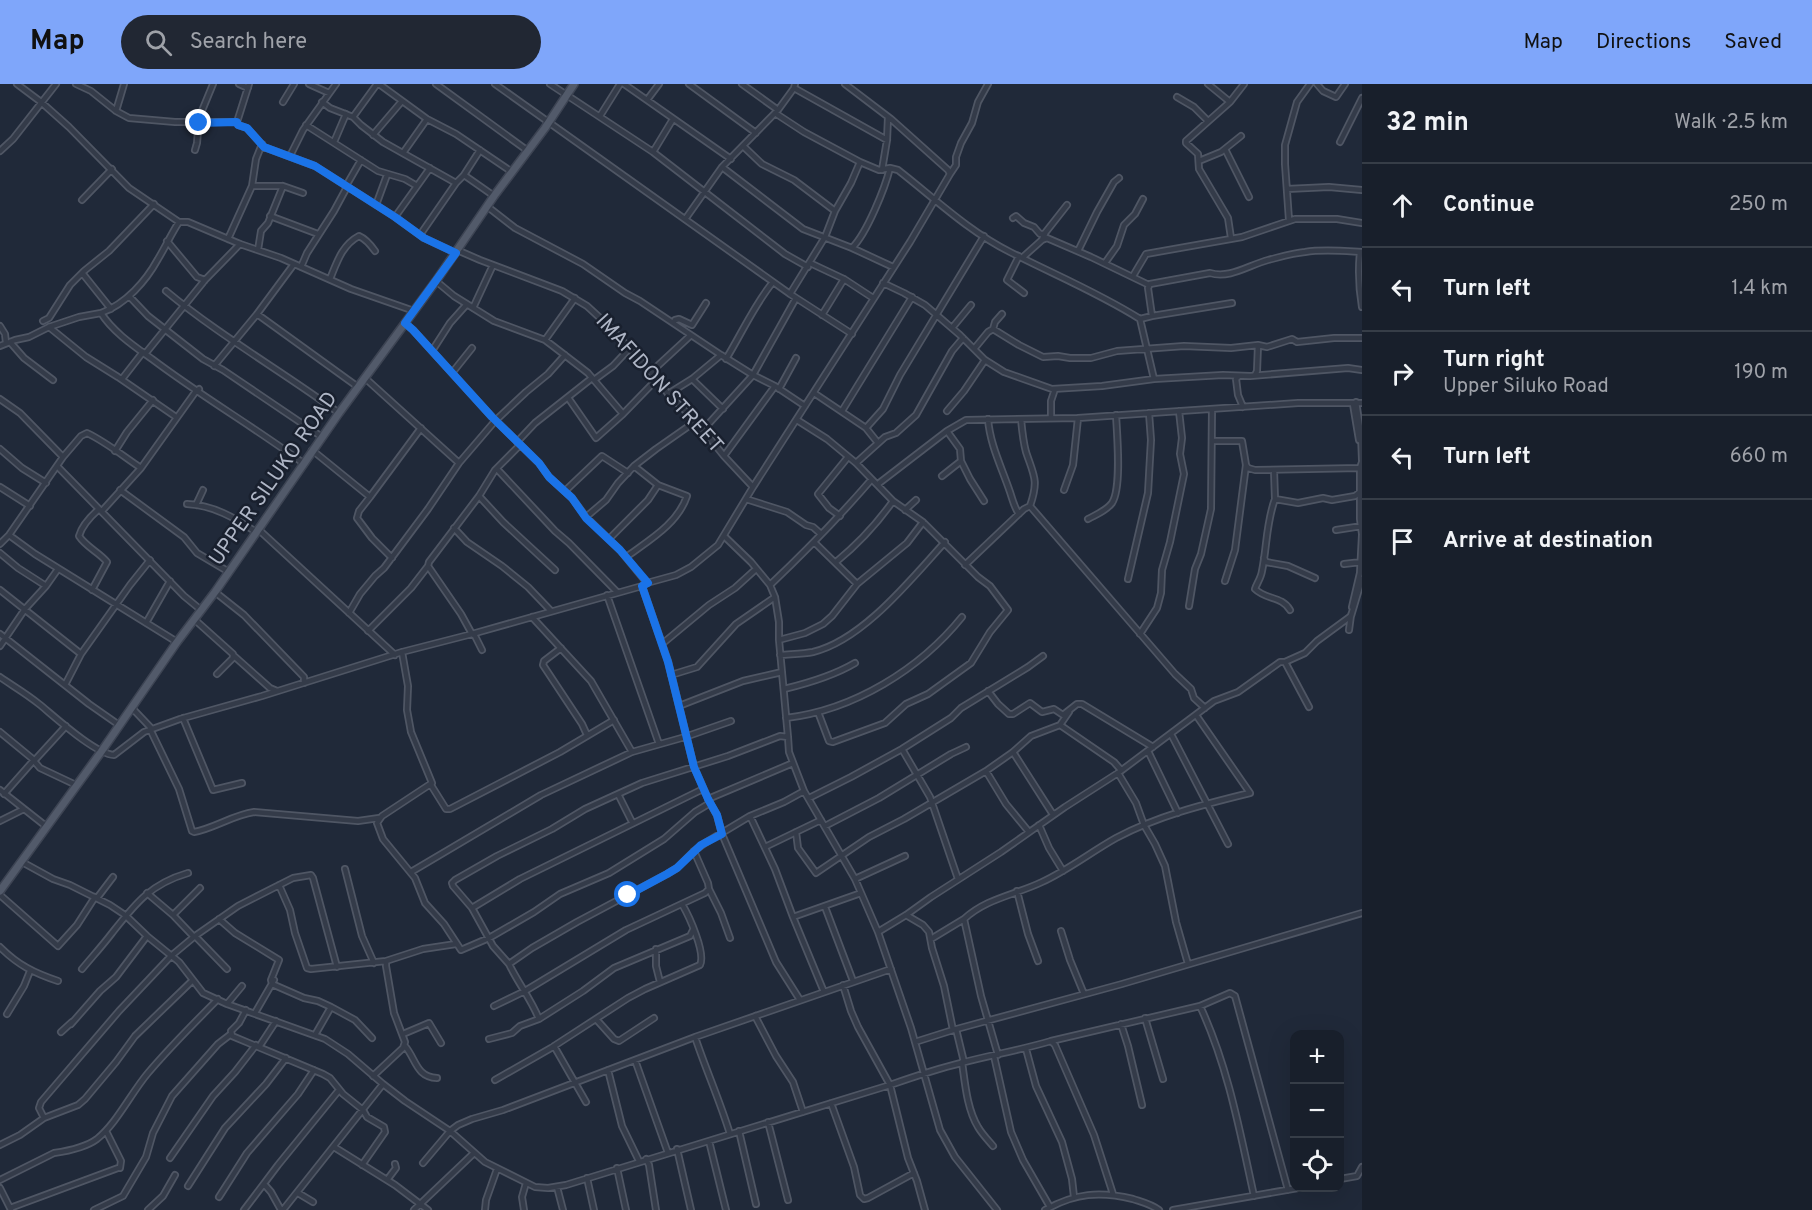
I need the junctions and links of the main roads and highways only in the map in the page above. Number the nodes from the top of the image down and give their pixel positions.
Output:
1 (574, 84) edge
2 (0, 893) edge

1 - 2 main road, UPPER SILUKO ROAD

